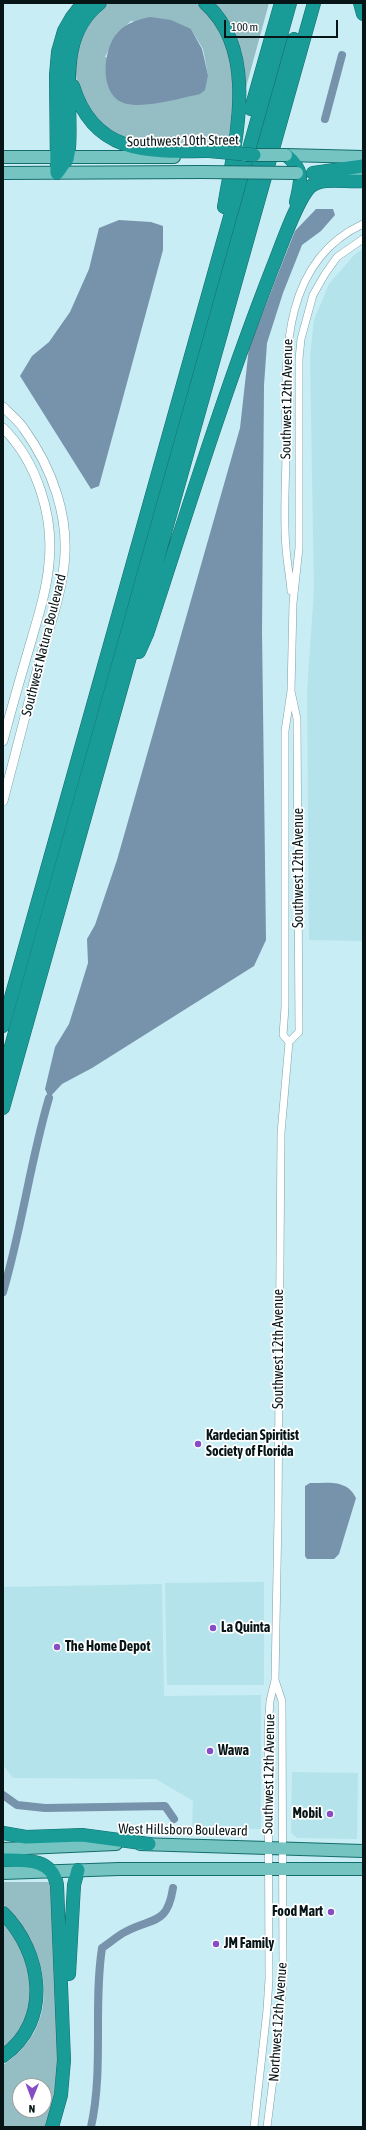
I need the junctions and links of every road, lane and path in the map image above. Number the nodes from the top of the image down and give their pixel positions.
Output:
1 (83, 3) edge
2 (100, 3) edge
3 (205, 3) edge
4 (281, 3) edge
5 (290, 3) edge
6 (304, 3) edge
7 (314, 3) edge
8 (360, 3) edge
9 (363, 14) edge
10 (70, 72) junction
11 (208, 154) junction
12 (254, 155) joint
13 (286, 155) junction
14 (363, 156) edge
15 (3, 157) edge
16 (62, 157) junction
17 (363, 166) edge
18 (3, 173) edge
19 (57, 173) junction
20 (298, 173) junction
21 (313, 173) junction
22 (363, 174) edge
23 (363, 181) edge
24 (224, 207) junction
25 (292, 219) junction
26 (363, 224) edge
27 (363, 239) edge
28 (3, 407) edge
29 (3, 428) edge
30 (293, 603) junction
31 (123, 686) junction
32 (291, 691) junction
33 (3, 741) edge
34 (3, 801) edge
35 (3, 993) edge
36 (3, 1026) edge
37 (289, 1042) junction
38 (3, 1075) edge
39 (3, 1108) edge
40 (275, 1680) junction
41 (3, 1833) edge
42 (149, 1844) junction
43 (268, 1847) junction
44 (282, 1848) junction
45 (3, 1849) edge
46 (363, 1851) edge
47 (3, 1860) edge
48 (282, 1868) junction
49 (269, 1869) junction
50 (363, 1869) edge
51 (78, 1870) junction
52 (50, 1871) junction
53 (3, 1873) edge
54 (3, 1913) edge
55 (64, 2048) junction
56 (3, 2056) edge
57 (52, 2127) edge
58 (254, 2127) edge
59 (267, 2127) edge

1 - 16 highway
2 - 10 highway
3 - 24 highway
4 - 24 highway
5 - 36 highway
6 - 38 highway
7 - 31 highway
8 - 9 highway
10 - 11 highway
10 - 16 highway
11 - 12 highway, bridge
11 - 16 main road, Southwest 10th Street
12 - 13 main road, Southwest 10th Street, bridge
13 - 14 main road, Southwest 10th Street
13 - 20 highway
15 - 16 main road, Southwest 10th Street
16 - 19 highway
17 - 21 highway
18 - 19 main road
19 - 20 main road, bridge
20 - 21 main road
20 - 25 highway
21 - 22 main road
23 - 25 highway
24 - 35 highway
25 - 31 highway
26 - 30 street, Southwest 12th Avenue
27 - 30 street, Southwest 12th Avenue
28 - 34 street, Southwest Natura Boulevard
29 - 33 street, Southwest Natura Boulevard
30 - 32 street, Southwest 12th Avenue
31 - 39 highway
32 - 37 street, Southwest 12th Avenue
32 - 37 street, Southwest 12th Avenue
37 - 40 street, Southwest 12th Avenue
40 - 43 street, Southwest 12th Avenue
40 - 44 street, Southwest 12th Avenue
41 - 42 highway
42 - 43 main road, West Hillsboro Boulevard
42 - 45 main road, West Hillsboro Boulevard
43 - 44 main road, West Hillsboro Boulevard
43 - 49 street, Southwest 12th Avenue
44 - 46 main road, West Hillsboro Boulevard
44 - 48 street, Southwest 12th Avenue
47 - 52 highway
48 - 49 main road
48 - 50 main road
48 - 59 street, Northwest 12th Avenue
49 - 51 main road
49 - 58 street, Northwest 12th Avenue
51 - 52 main road
51 - 55 highway
52 - 53 main road
52 - 55 highway
54 - 56 highway
55 - 57 highway

